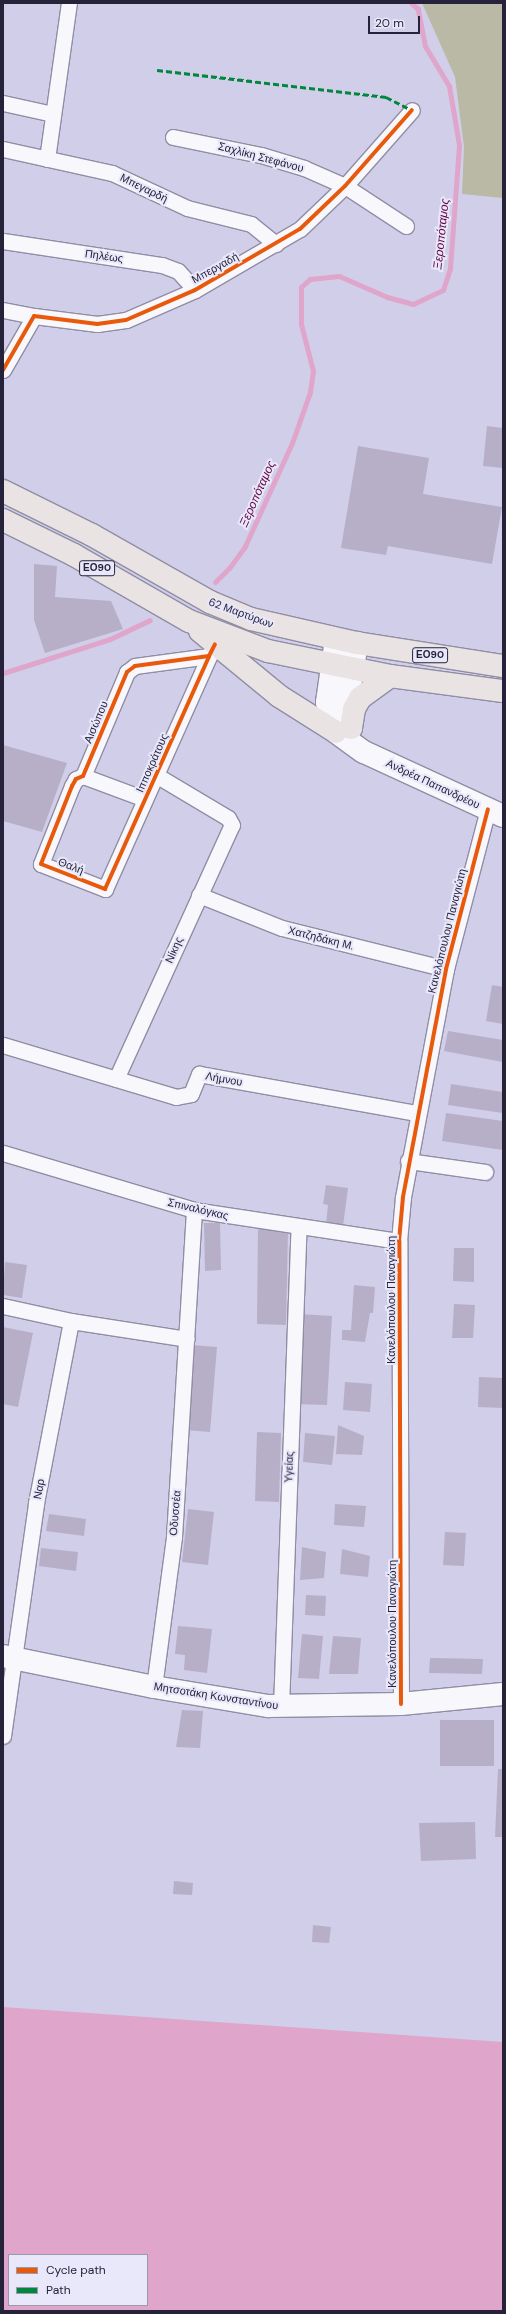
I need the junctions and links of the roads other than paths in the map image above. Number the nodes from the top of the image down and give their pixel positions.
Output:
1 (69, 3) edge
2 (3, 103) edge
3 (412, 110) dead end
4 (53, 114) junction
5 (173, 136) dead end
6 (3, 149) edge
7 (47, 158) junction
8 (345, 186) junction
9 (406, 226) dead end
10 (3, 241) edge
11 (276, 244) junction
12 (195, 290) junction
13 (3, 310) edge
14 (34, 316) junction
15 (3, 370) edge
16 (3, 491) edge
17 (3, 520) edge
18 (189, 621) junction
19 (346, 641) junction
20 (212, 650) junction
21 (503, 666) edge
22 (342, 667) junction
23 (390, 676) junction
24 (503, 691) edge
25 (343, 730) junction
26 (156, 775) junction
27 (83, 776) junction
28 (145, 799) junction
29 (496, 812) edge
30 (46, 853) joint
31 (105, 889) joint
32 (199, 895) junction
33 (446, 969) junction
34 (3, 1045) edge
35 (116, 1079) junction
36 (416, 1113) junction
37 (3, 1153) edge
38 (408, 1161) junction
39 (485, 1172) dead end
40 (194, 1210) junction
41 (299, 1227) junction
42 (399, 1241) junction
43 (3, 1306) edge
44 (70, 1321) junction
45 (187, 1339) junction
46 (9, 1657) edge
47 (154, 1687) junction
48 (503, 1694) edge
49 (401, 1704) junction
50 (282, 1707) junction
51 (3, 1736) edge

1 - 4 street
2 - 4 street
3 - 8 street, Μπεργαδή
4 - 7 street
5 - 8 street, Σαχλίκη Στεφάνου
6 - 7 street, Μπεγαρδή
7 - 11 street, Μπεγαρδή
8 - 9 street, Σαχλίκη Στεφάνου
8 - 11 street, Μπεργαδή
10 - 12 street, Πηλέως
11 - 12 street, Μπεργαδή
12 - 14 street, Μπεργαδή
13 - 14 street, Μπεργαδή
14 - 15 street
16 - 19 main road, 62 Μαρτύρων / ΕΟ90
17 - 18 main road, ΕΟ90
18 - 20 main road
18 - 22 main road, ΕΟ90
19 - 21 main road, 62 Μαρτύρων / ΕΟ90
19 - 22 street
20 - 25 main road
20 - 26 street, Ιπποκράτους
20 - 27 street, Αισώπου
22 - 23 main road, ΕΟ90
22 - 25 street
23 - 24 main road, ΕΟ90
23 - 25 main road
25 - 29 street, Ανδρέα Παπανδρέου
26 - 28 street, Ιπποκράτους
26 - 32 street, Νίκης
27 - 28 street
27 - 30 street, Αισώπου
28 - 31 street, Ιπποκράτους
29 - 33 street, Κανελόπουλου Παναγιώτη
30 - 31 street, Θαλή
32 - 33 street, Χατζηδάκη Μ.
32 - 35 street, Νίκης
33 - 36 street, Κανελόπουλου Παναγιώτη
34 - 35 street, Λήμνου
35 - 36 street, Λήμνου
36 - 38 street, Κανελόπουλου Παναγιώτη
37 - 40 street, Σπιναλόγκας
38 - 39 street
38 - 42 street, Κανελόπουλου Παναγιώτη
40 - 41 street, Σπιναλόγκας
40 - 45 street, Οδυσσέα
41 - 42 street, Σπιναλόγκας
41 - 50 street, Υγείας
42 - 49 street, Κανελόπουλου Παναγιώτη
43 - 44 street
44 - 45 street
44 - 46 street, Ναρ
45 - 47 street, Οδυσσέα
46 - 47 street, Μητσοτάκη Κωνσταντίνου
46 - 51 street
47 - 50 street, Μητσοτάκη Κωνσταντίνου
48 - 49 street, Μητσοτάκη Κωνσταντίνου
49 - 50 street, Μητσοτάκη Κωνσταντίνου

